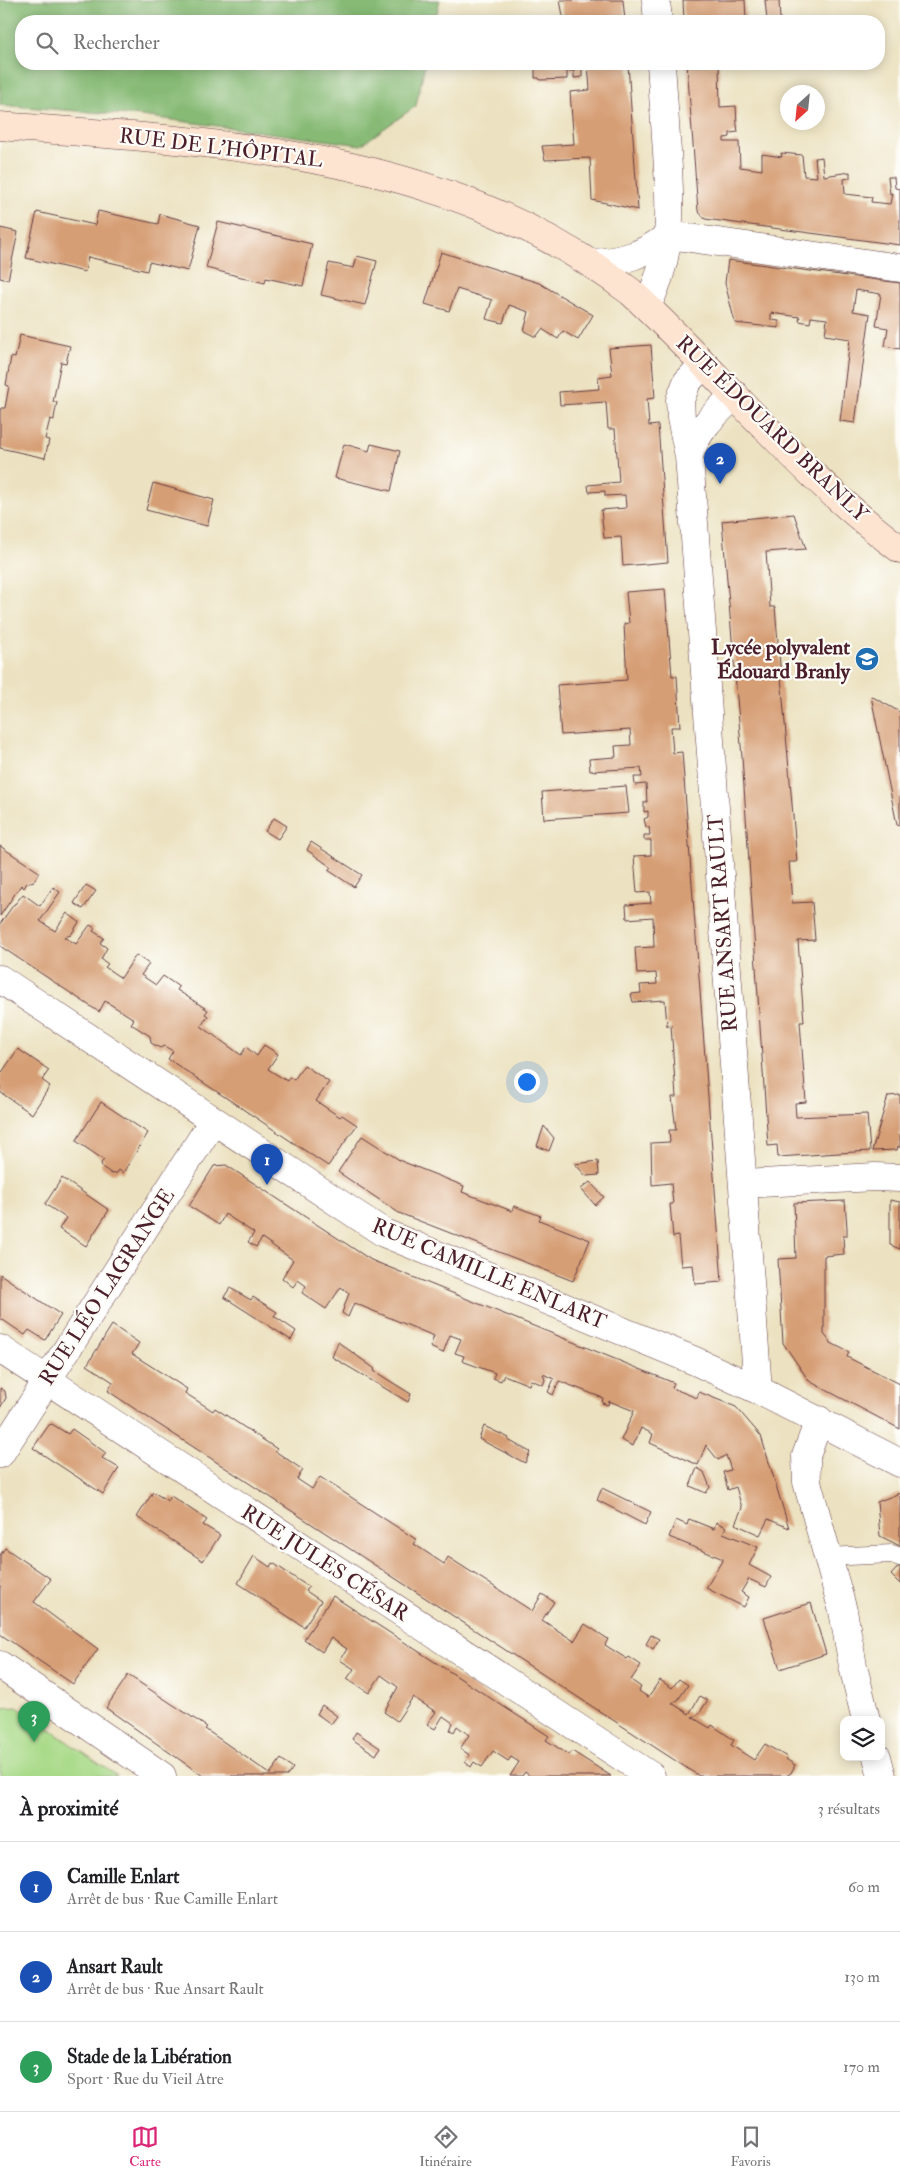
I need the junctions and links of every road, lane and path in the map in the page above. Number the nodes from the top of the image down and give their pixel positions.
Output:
1 (656, 0) edge
2 (657, 15) edge
3 (660, 70) edge
4 (0, 126) edge
5 (669, 235) junction
6 (590, 263) junction
7 (900, 268) edge
8 (647, 306) junction
9 (704, 364) junction
10 (735, 396) junction
11 (689, 456) junction
12 (900, 549) edge
13 (0, 979) edge
14 (213, 1121) junction
15 (900, 1178) edge
16 (743, 1184) junction
17 (0, 1349) edge
18 (47, 1380) junction
19 (758, 1390) junction
20 (819, 1420) junction
21 (0, 1454) edge
22 (900, 1463) edge
23 (900, 1557) edge
24 (827, 1558) junction
25 (0, 1665) edge
26 (865, 1716) edge
27 (877, 1761) edge
28 (162, 1776) edge
29 (651, 1776) edge
30 (882, 1776) edge

1 - 2 street
3 - 5 street
4 - 6 street, RUE DE L'HÔPITAL
5 - 6 street
5 - 7 street
5 - 8 street
6 - 8 street, RUE DE L'HÔPITAL
8 - 9 street, RUE ÉDOUARD BRANLY
9 - 10 street, RUE ÉDOUARD BRANLY
9 - 11 street, RUE ANSART RAULT
10 - 11 street, RUE ANSART RAULT
10 - 12 street, RUE ÉDOUARD BRANLY
11 - 16 street, RUE ANSART RAULT
13 - 14 street, RUE CAMILLE ENLART
14 - 18 street, RUE LÉO LAGRANGE
14 - 19 street, RUE CAMILLE ENLART
15 - 16 street
16 - 19 street, RUE ANSART RAULT
17 - 18 street, RUE JULES CÉSAR
18 - 21 street, RUE LÉO LAGRANGE
18 - 29 street, RUE JULES CÉSAR
19 - 20 street, RUE CAMILLE ENLART
20 - 22 street, RUE CAMILLE ENLART
20 - 24 street
23 - 24 lane
24 - 26 street
25 - 28 street
27 - 30 street

